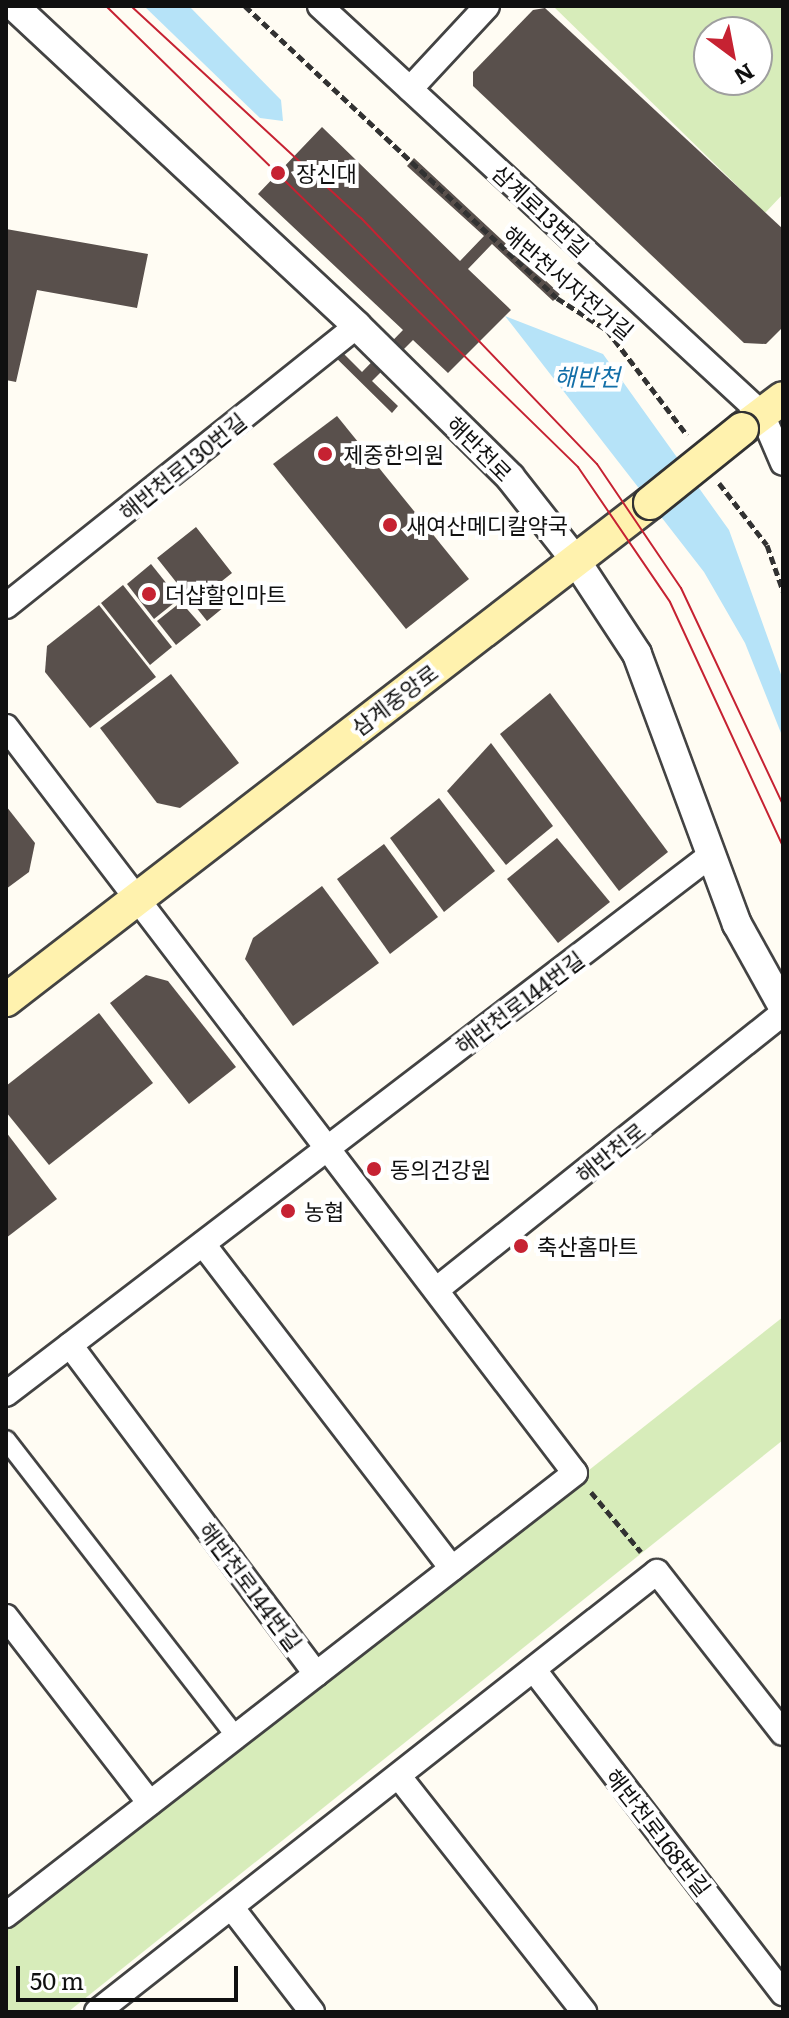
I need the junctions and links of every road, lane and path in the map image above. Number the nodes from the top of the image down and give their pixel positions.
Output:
1 (14, 6) edge
2 (245, 6) edge
3 (320, 6) edge
4 (487, 6) edge
5 (410, 89) junction
6 (357, 326) junction
7 (762, 414) edge
8 (694, 444) dead end
9 (783, 463) edge
10 (711, 470) dead end
11 (576, 561) junction
12 (783, 591) edge
13 (6, 606) edge
14 (6, 727) edge
15 (711, 855) junction
16 (136, 897) junction
17 (6, 1000) edge
18 (783, 1010) edge
19 (327, 1149) junction
20 (203, 1244) junction
21 (436, 1290) junction
22 (70, 1345) junction
23 (6, 1394) edge
24 (6, 1440) edge
25 (575, 1473) junction
26 (452, 1569) junction
27 (657, 1572) junction
28 (6, 1617) edge
29 (534, 1670) junction
30 (316, 1674) junction
31 (783, 1733) edge
32 (236, 1736) junction
33 (400, 1778) junction
34 (150, 1803) junction
35 (10, 1903) edge
36 (232, 1908) junction
37 (783, 1993) edge
38 (99, 2011) edge
39 (312, 2012) edge
40 (584, 2012) edge

1 - 6 street, 해반천로
2 - 8 path, 해반천서자전거길
3 - 5 street, 삼계로13번길
4 - 5 street
5 - 7 street, 삼계로13번길
6 - 11 street, 해반천로
6 - 13 street, 해반천로130번길
7 - 9 street
7 - 11 main road, 삼계중앙로, bridge
10 - 12 path
11 - 15 street, 해반천로
11 - 16 main road, 삼계중앙로
14 - 16 street
15 - 18 street, 해반천로
15 - 19 street, 해반천로144번길
16 - 17 main road, 삼계중앙로
16 - 19 street
18 - 21 street, 해반천로
19 - 20 street, 해반천로144번길
19 - 21 street
20 - 22 street, 해반천로144번길
20 - 26 street
21 - 25 street
22 - 23 street, 해반천로144번길
22 - 30 street, 해반천로144번길
24 - 32 street
25 - 26 street
25 - 27 path
26 - 30 street
27 - 29 street
27 - 31 street
28 - 34 street
29 - 33 street
29 - 37 street, 해반천로168번길
30 - 32 street
32 - 34 street
33 - 36 street
33 - 40 street
34 - 35 street
36 - 38 street
36 - 39 street

